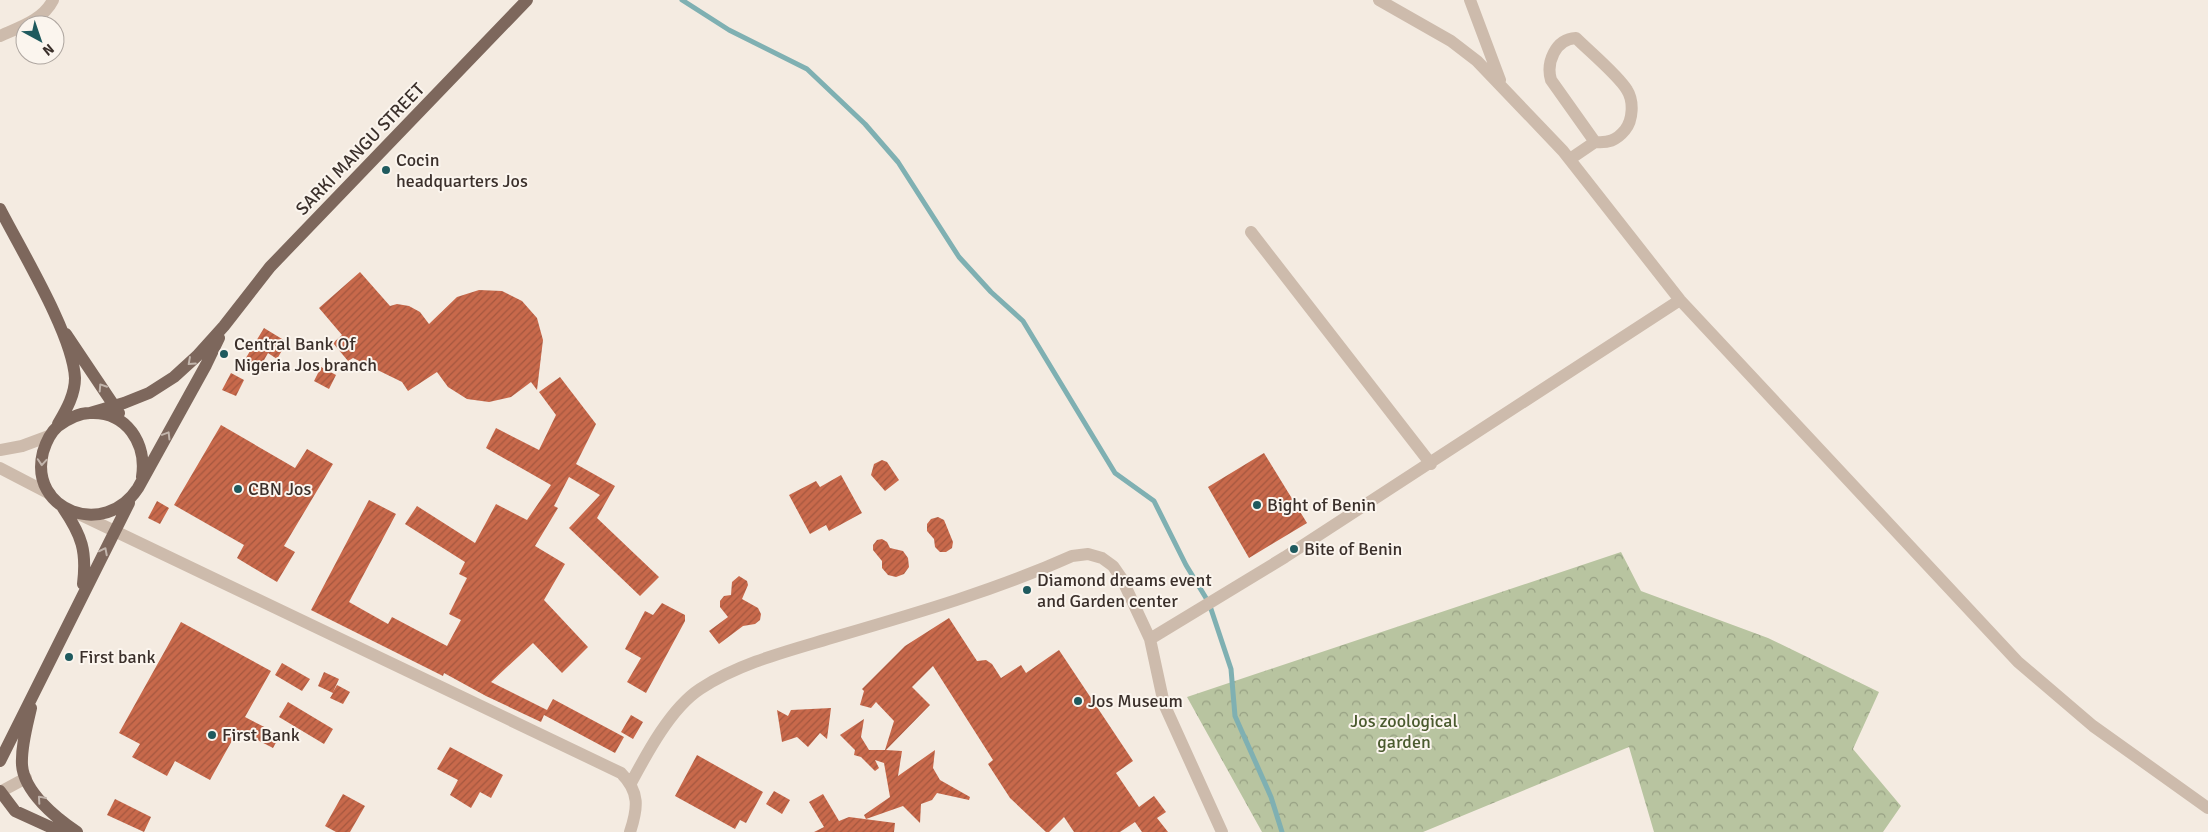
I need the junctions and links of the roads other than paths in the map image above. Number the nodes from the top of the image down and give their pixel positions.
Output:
1 (53, 0) edge
2 (527, 0) edge
3 (1379, 0) edge
4 (1404, 0) edge
5 (1470, 0) edge
6 (1393, 8) junction
7 (0, 36) edge
8 (1502, 87) junction
9 (1595, 142) junction
10 (1570, 159) junction
11 (0, 209) edge
12 (1251, 232) dead end
13 (1680, 300) junction
14 (57, 320) junction
15 (224, 326) junction
16 (114, 406) junction
17 (90, 413) junction
18 (128, 428) junction
19 (52, 432) junction
20 (0, 450) edge
21 (1431, 464) junction
22 (0, 468) edge
23 (142, 477) junction
24 (50, 494) junction
25 (132, 496) junction
26 (63, 507) junction
27 (79, 514) junction
28 (114, 531) junction
29 (82, 594) junction
30 (1150, 638) junction
31 (33, 696) junction
32 (0, 761) edge
33 (26, 778) junction
34 (631, 783) junction
35 (0, 792) edge
36 (2208, 808) edge
37 (61, 832) edge
38 (77, 832) edge
39 (630, 832) edge
40 (1222, 832) edge

1 - 7 street
2 - 15 main road, SARKI MANGU STREET
3 - 6 street
4 - 6 street
5 - 8 street
6 - 8 street
8 - 10 street
9 - 9 street
9 - 10 street
10 - 13 street
11 - 14 main road
12 - 21 street
13 - 21 street
13 - 36 street
16 -> 14 main road
14 - 19 main road
15 -> 16 main road
23 -> 15 main road
16 - 17 main road
16 - 18 main road
17 - 18 main road
17 - 19 main road
18 - 23 main road
19 - 20 street
19 -> 24 main road
21 - 30 street
22 - 24 street
23 - 25 main road
24 - 26 main road
25 - 27 main road
25 - 28 main road
26 - 27 main road
26 - 29 main road
27 - 28 street
29 -> 28 main road
28 - 34 street
29 - 31 main road
30 - 34 street
30 - 40 street
31 - 32 main road
31 - 33 main road
33 - 35 street
38 -> 33 main road
34 - 39 street
35 - 37 main road

